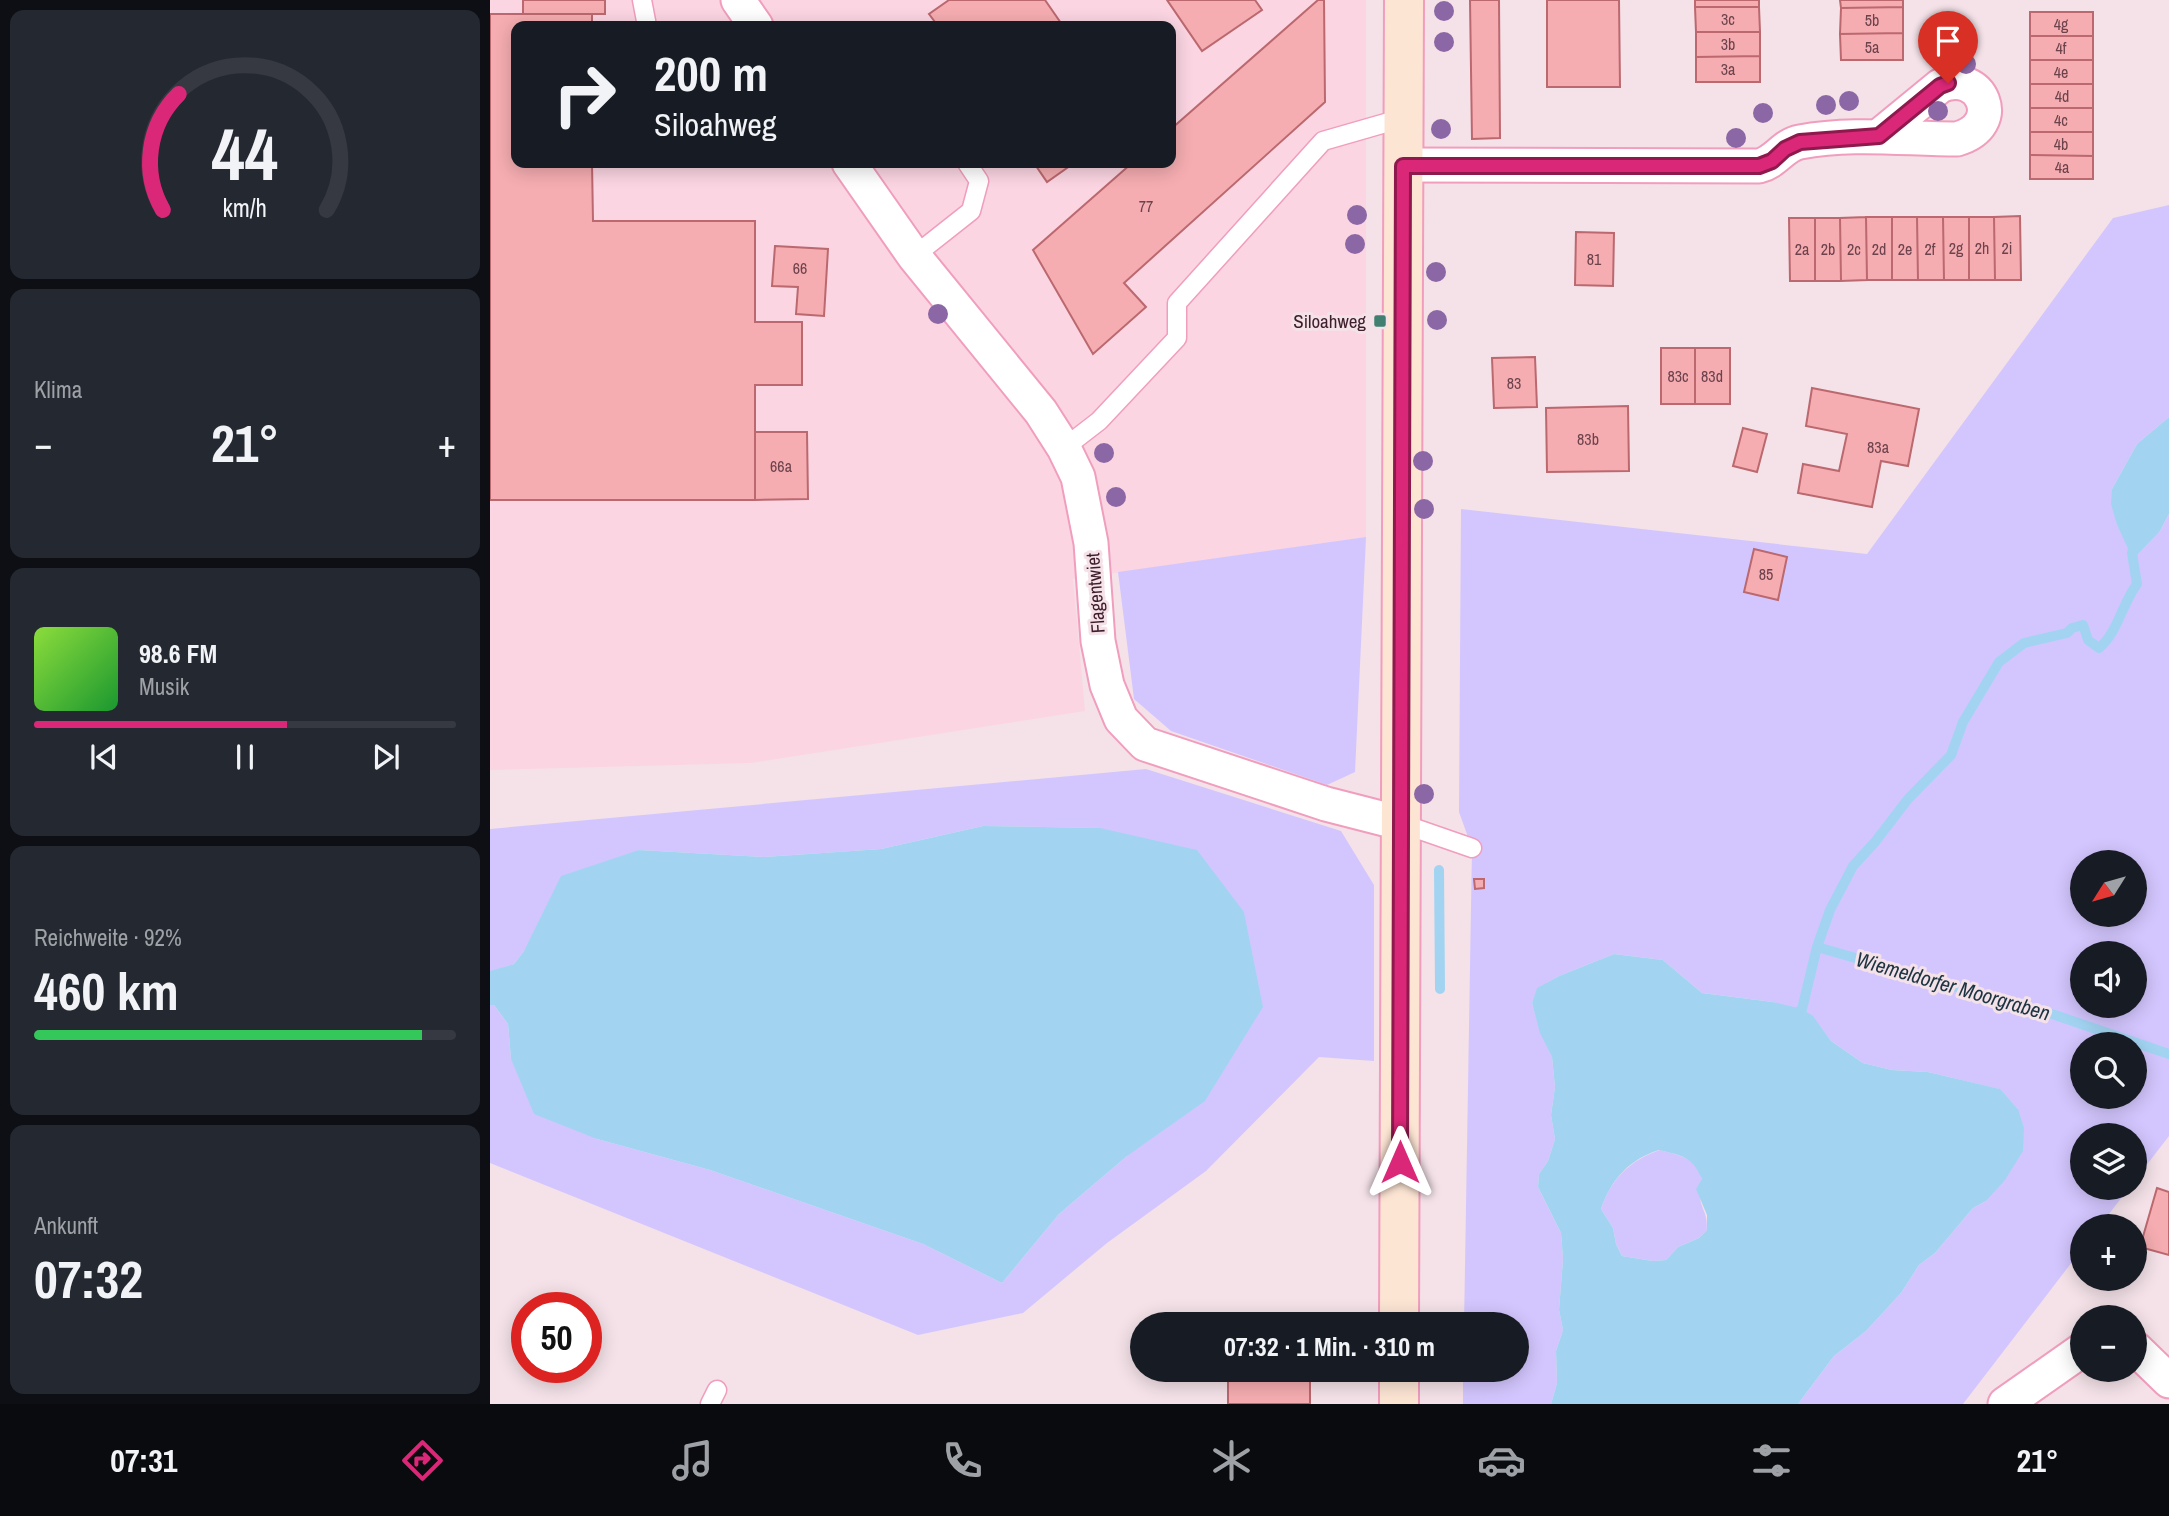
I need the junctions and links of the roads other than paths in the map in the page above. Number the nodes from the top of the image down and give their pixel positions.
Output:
1 (642, 0) edge
2 (738, 0) edge
3 (1404, 0) edge
4 (646, 21) edge
5 (753, 21) edge
6 (1403, 118) junction
7 (1879, 136) dead end
8 (1403, 166) junction
9 (852, 168) edge
10 (970, 168) edge
11 (914, 256) junction
12 (1064, 448) junction
13 (1400, 811) junction
14 (1472, 848) dead end
15 (1399, 1312) edge
16 (2070, 1358) edge
17 (2147, 1360) edge
18 (2169, 1381) edge
19 (1399, 1382) edge
20 (1399, 1404) edge
21 (2005, 1404) edge

1 - 4 lane
2 - 5 street
3 - 6 main road
6 - 8 main road
6 - 12 lane
7 - 8 street
8 - 13 main road
9 - 11 street, Flagentwiet
10 - 11 lane
11 - 12 street, Flagentwiet
12 - 13 street, Flagentwiet
13 - 14 lane, Flagentwiet
13 - 15 main road
16 - 21 street
17 - 18 street
19 - 20 main road

